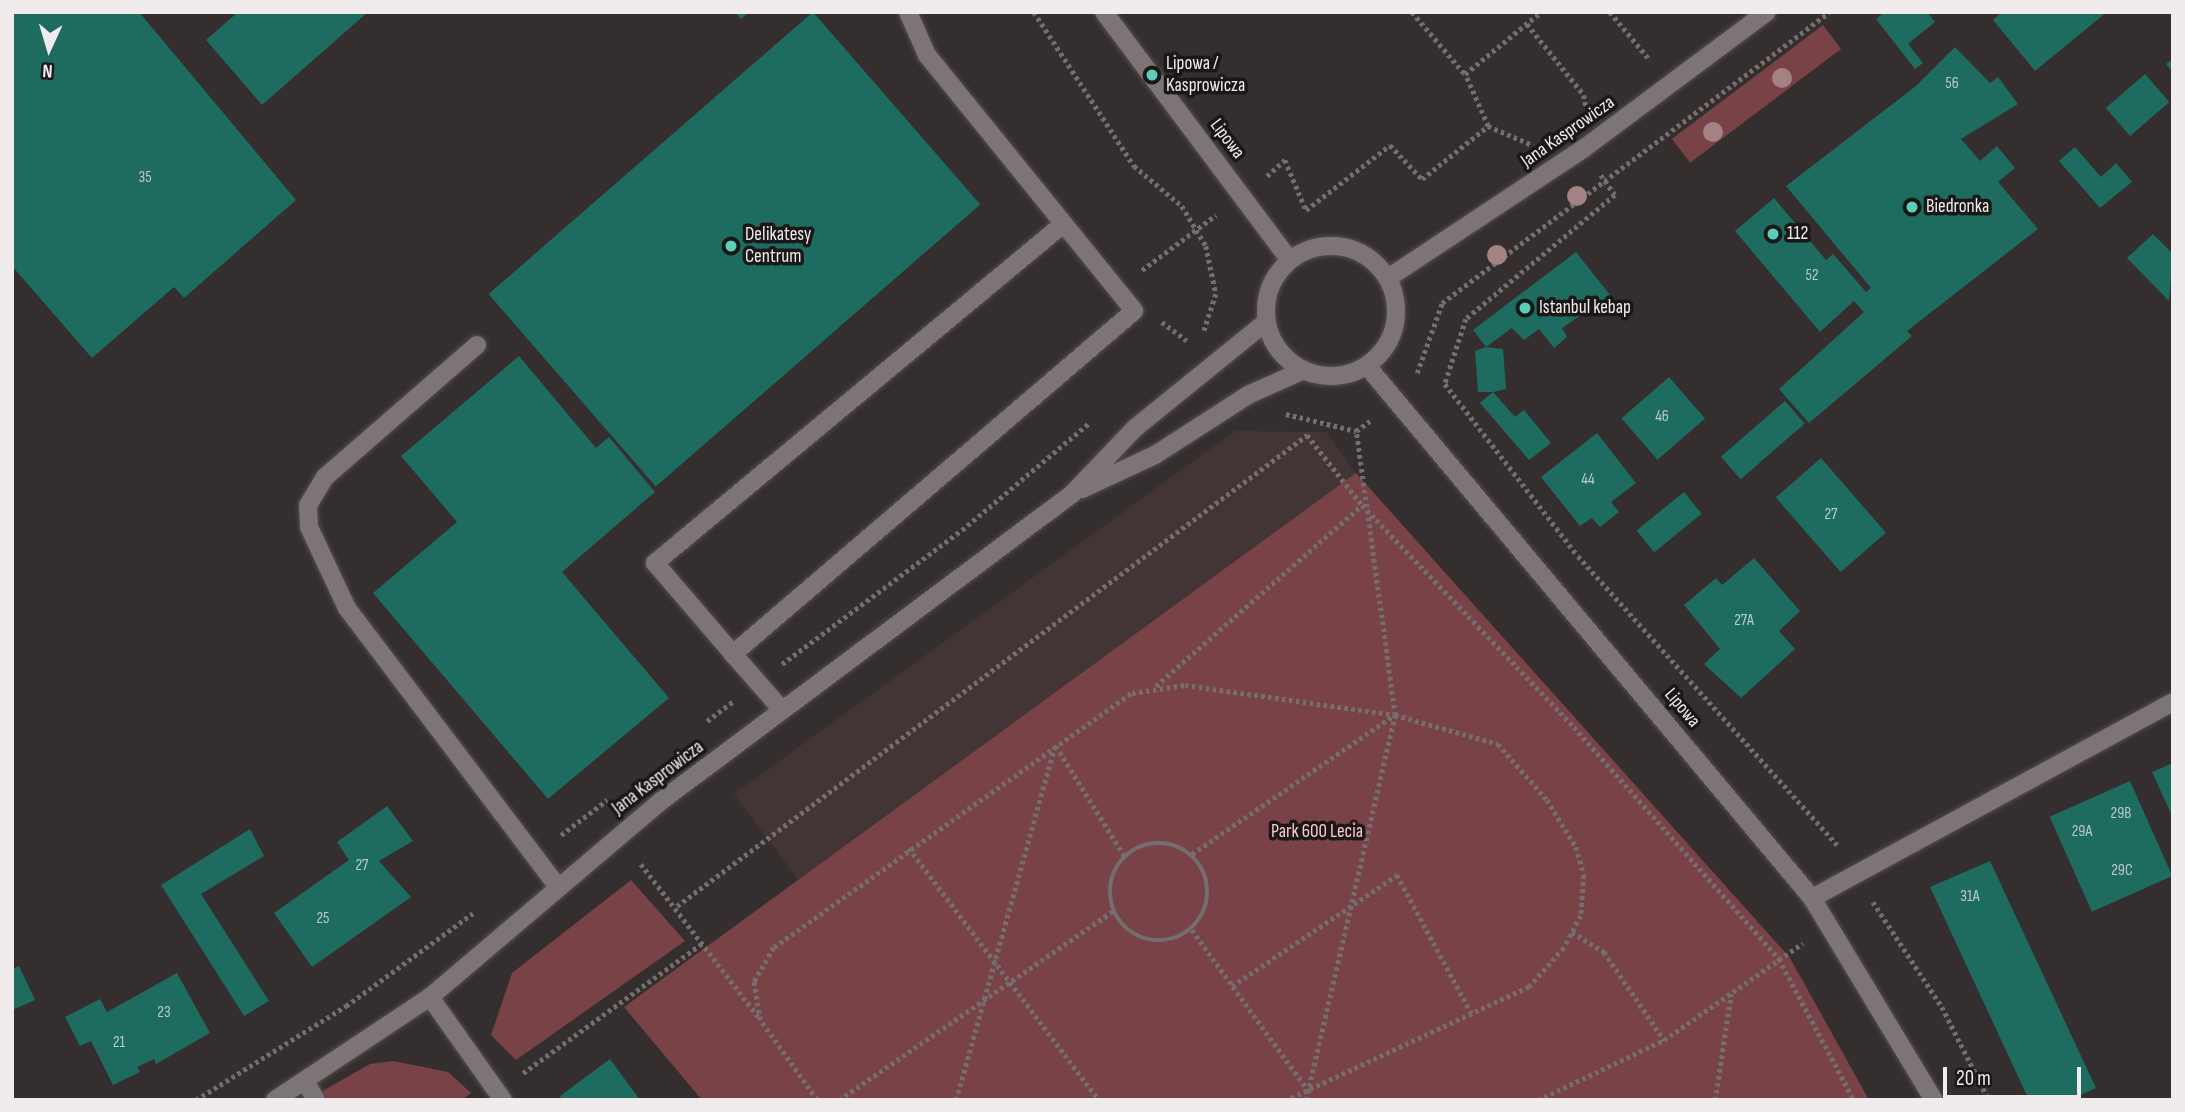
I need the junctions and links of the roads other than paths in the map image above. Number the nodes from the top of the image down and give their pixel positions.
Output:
1 (908, 12) edge
2 (1104, 12) edge
3 (1767, 12) edge
4 (1062, 225) junction
5 (1289, 259) junction
6 (1388, 278) junction
7 (1266, 322) junction
8 (477, 345) dead end
9 (1367, 366) junction
10 (1304, 370) junction
11 (1072, 494) junction
12 (733, 654) junction
13 (2173, 702) edge
14 (782, 710) junction
15 (558, 887) junction
16 (1812, 898) junction
17 (430, 997) junction
18 (305, 1081) junction
19 (500, 1096) edge
20 (275, 1100) edge
21 (316, 1100) edge
22 (1934, 1100) edge

1 - 4 street
2 - 5 street, Lipowa
3 - 6 street, Jana Kasprowicza
4 - 12 street
4 - 12 street
5 - 6 street
5 - 7 street
6 - 9 street
7 - 10 street
7 - 11 street, Jana Kasprowicza
8 - 15 street
9 - 10 street
9 - 16 street, Lipowa
10 - 11 street, Jana Kasprowicza
11 - 14 street, Jana Kasprowicza
12 - 14 street
13 - 16 street
14 - 15 street, Jana Kasprowicza
15 - 17 street, Jana Kasprowicza
16 - 22 street, Lipowa
17 - 18 street, Jana Kasprowicza
17 - 19 street
18 - 20 street, Jana Kasprowicza
18 - 21 street

